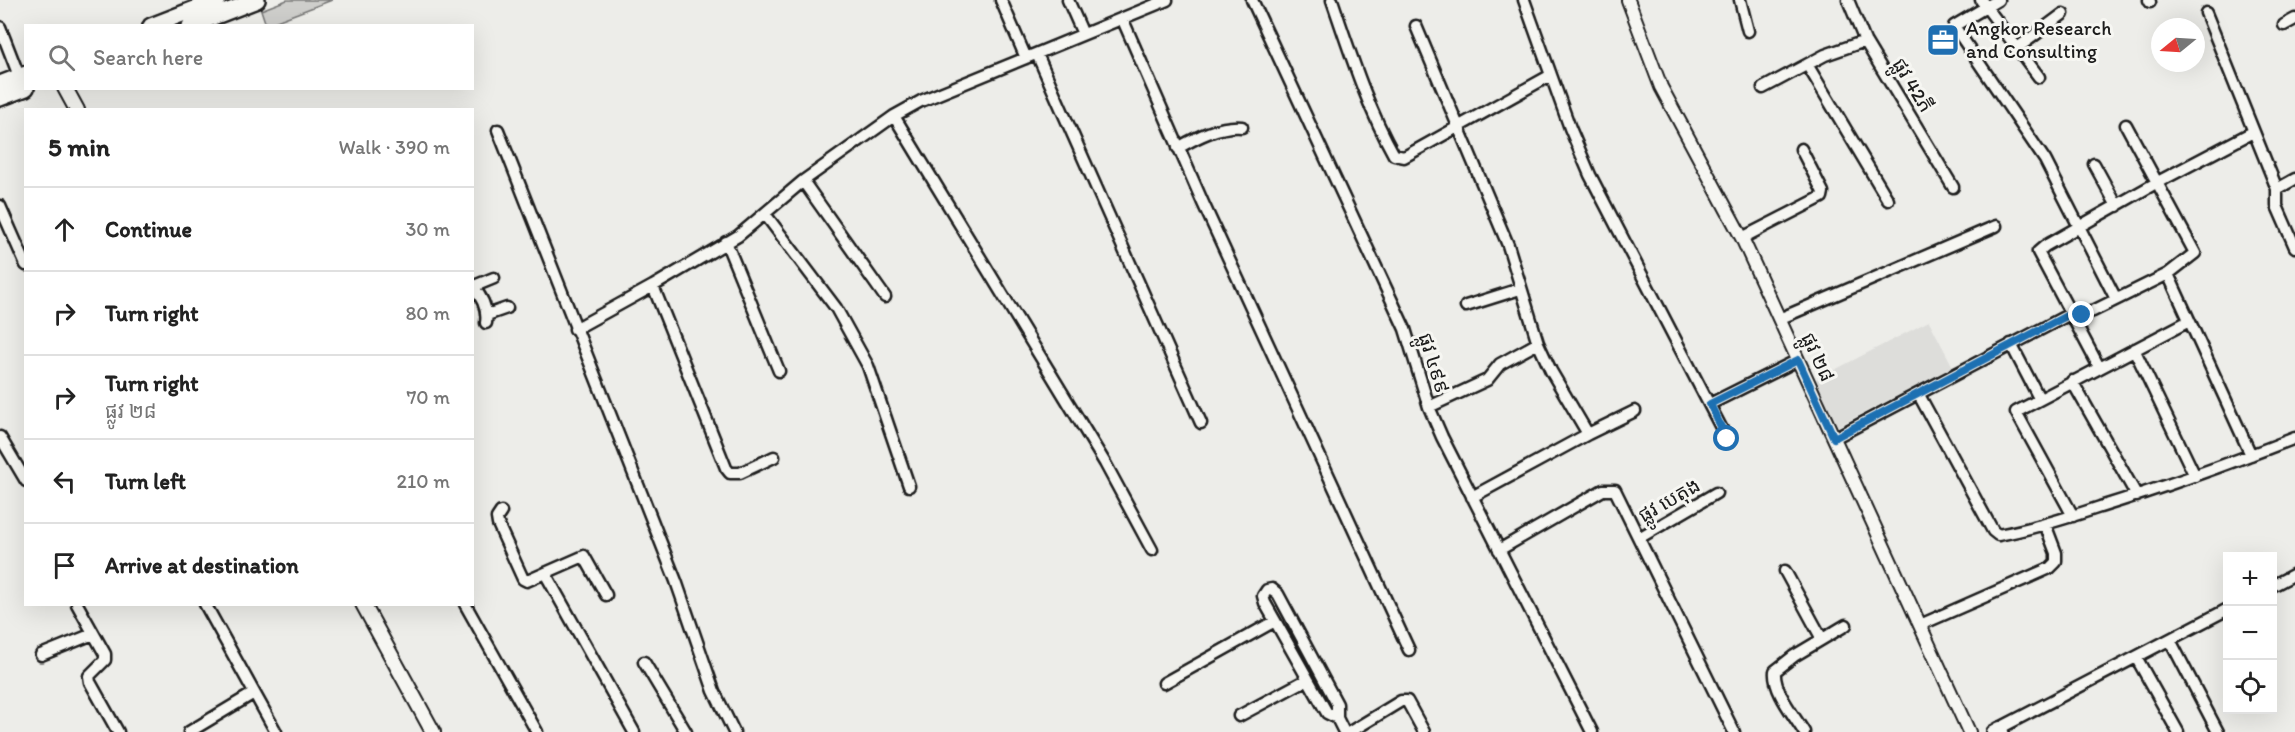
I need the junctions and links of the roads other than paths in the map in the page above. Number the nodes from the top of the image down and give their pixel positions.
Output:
1 (218, 0) edge
2 (257, 0) edge
3 (1000, 0) edge
4 (1068, 0) edge
5 (1135, 0) edge
6 (1167, 0) edge
7 (1252, 0) edge
8 (1332, 0) edge
9 (1524, 0) edge
10 (1628, 0) edge
11 (1740, 0) edge
12 (1848, 0) edge
13 (1998, 0) edge
14 (1983, 4) edge
15 (1140, 11) junction
16 (2206, 13) dead end
17 (2063, 14) dead end
18 (1122, 18) junction
19 (2295, 19) edge
20 (156, 24) edge
21 (195, 24) edge
22 (2284, 24) dead end
23 (1416, 26) dead end
24 (0, 27) edge
25 (1748, 31) dead end
26 (1083, 34) junction
27 (1865, 41) junction
28 (2016, 49) junction
29 (1037, 54) junction
30 (1026, 58) junction
31 (1808, 66) junction
32 (1551, 75) junction
33 (2039, 77) dead end
34 (23, 80) edge
35 (0, 84) edge
36 (1763, 88) dead end
37 (66, 90) edge
38 (0, 98) edge
39 (76, 108) edge
40 (894, 116) junction
41 (2126, 125) dead end
42 (1242, 127) dead end
43 (1457, 127) junction
44 (498, 130) dead end
45 (2253, 132) junction
46 (1178, 148) junction
47 (1801, 149) dead end
48 (2094, 164) dead end
49 (2295, 179) edge
50 (803, 181) junction
51 (2156, 183) junction
52 (1953, 187) dead end
53 (2277, 189) junction
54 (1888, 200) dead end
55 (0, 206) edge
56 (2117, 206) junction
57 (765, 214) junction
58 (1996, 226) dead end
59 (2079, 228) junction
60 (1742, 238) junction
61 (726, 242) junction
62 (2295, 248) edge
63 (24, 260) edge
64 (2168, 274) junction
65 (495, 278) dead end
66 (653, 286) junction
67 (474, 287) edge
68 (474, 288) edge
69 (1520, 289) junction
70 (885, 297) dead end
71 (2116, 299) junction
72 (1466, 306) dead end
73 (507, 308) dead end
74 (2070, 314) junction
75 (1779, 319) junction
76 (2189, 321) junction
77 (575, 329) junction
78 (1538, 344) junction
79 (2011, 344) junction
80 (2134, 349) junction
81 (1798, 360) junction
82 (2099, 368) junction
83 (779, 372) dead end
84 (2072, 381) junction
85 (1919, 395) junction
86 (2039, 399) junction
87 (1710, 404) junction
88 (1429, 407) junction
89 (1635, 411) dead end
90 (1201, 423) dead end
91 (1588, 434) junction
92 (0, 436) edge
93 (1834, 438) junction
94 (2295, 438) edge
95 (1727, 439) dead end
96 (2251, 455) junction
97 (774, 457) dead end
98 (2195, 476) junction
99 (24, 478) edge
100 (909, 486) dead end
101 (1716, 493) dead end
102 (2137, 496) junction
103 (1472, 497) junction
104 (501, 512) dead end
105 (2073, 516) junction
106 (2045, 524) junction
107 (1639, 538) junction
108 (1152, 550) dead end
109 (1499, 550) junction
110 (1785, 571) dead end
111 (545, 573) junction
112 (2295, 574) edge
113 (2277, 583) edge
114 (606, 596) dead end
115 (78, 606) edge
116 (207, 606) edge
117 (364, 606) edge
118 (466, 606) edge
119 (2223, 612) edge
120 (1275, 621) junction
121 (1846, 625) dead end
122 (1920, 625) junction
123 (93, 634) junction
124 (1822, 639) junction
125 (2170, 640) junction
126 (1409, 650) dead end
127 (41, 656) dead end
128 (2136, 657) junction
129 (644, 662) dead end
130 (1308, 679) junction
131 (1164, 683) dead end
132 (254, 693) junction
133 (1239, 716) dead end
134 (1337, 717) junction
135 (1998, 731) edge
136 (118, 732) edge
137 (189, 732) edge
138 (276, 732) edge
139 (433, 732) edge
140 (537, 732) edge
141 (634, 732) edge
142 (686, 732) edge
143 (734, 732) edge
144 (1344, 732) edge
145 (1350, 732) edge
146 (1424, 732) edge
147 (1592, 732) edge
148 (1734, 732) edge
149 (1804, 732) edge
150 (1969, 732) edge
151 (2178, 732) edge
152 (2218, 732) edge

1 - 20 main road
2 - 21 main road
3 - 30 street
4 - 26 street
5 - 15 street
6 - 15 street
7 - 88 street, ផ្លូវ ៤៩៩
8 - 43 street
9 - 32 street
10 - 60 street, ផ្លូវ ២៨
11 - 25 street
12 - 27 street, ផ្លូវ 42ភី
13 - 14 street
14 - 28 street
14 - 59 street
15 - 18 street
16 - 45 street
17 - 28 street
18 - 26 street
18 - 46 street
19 - 22 street
23 - 43 street
24 - 34 street
26 - 29 street
27 - 31 street
27 - 52 street, ផ្លូវ 42ភី
28 - 33 street
29 - 30 street
29 - 90 street
30 - 40 street
31 - 36 street
31 - 54 street
32 - 43 street
32 - 87 street
34 - 35 main road
34 - 38 main road
37 - 39 main road
40 - 50 street
40 - 108 street
41 - 51 street
42 - 46 street
43 - 69 street
44 - 77 street
45 - 51 street
45 - 53 street
46 - 126 street
47 - 60 street
48 - 56 street
49 - 53 street
50 - 57 street
50 - 70 street
51 - 56 street
51 - 64 street
53 - 62 street
55 - 63 street
56 - 59 street
57 - 61 street
57 - 100 street
58 - 75 street
59 - 71 street
59 - 74 street
60 - 75 street, ផ្លូវ ២៨
61 - 66 street
61 - 83 street
64 - 71 street
64 - 76 street
65 - 67 street
66 - 77 street
66 - 97 street
68 - 73 street
69 - 72 street
69 - 78 street
71 - 74 street
74 - 79 street
74 - 82 street
75 - 81 street, ផ្លូវ ២៨
76 - 80 street
76 - 96 street
77 - 143 street
78 - 88 street
78 - 91 street
79 - 85 street
79 - 86 street
80 - 82 street
80 - 98 street
81 - 87 street
81 - 93 street, ផ្លូវ ២៨
82 - 84 street
84 - 86 street
84 - 102 street
85 - 93 street
85 - 106 street
86 - 105 street
87 - 95 street
88 - 103 street, ផ្លូវ ៤៩៩
89 - 91 street
91 - 103 street
92 - 99 street
93 - 122 street, ផ្លូវ ២៨
94 - 96 street
96 - 98 street
98 - 102 street
101 - 107 street, ផ្លូវ បេតុង
102 - 105 street
103 - 109 street, ផ្លូវ ៤៩៩
104 - 111 street
105 - 106 street
106 - 122 street
107 - 109 street
107 - 148 street
109 - 147 street, ផ្លូវ ៤៩៩
110 - 124 street
111 - 114 street
111 - 141 street
112 - 113 street
115 - 123 street
116 - 132 street
117 - 139 main road
118 - 140 street
119 - 125 street
120 - 130 street
120 - 131 street
120 - 134 street
121 - 124 street
122 - 150 street, ផ្លូវ ២៨
123 - 127 street
123 - 136 street
124 - 149 street
125 - 128 street
125 - 152 street
128 - 135 street
128 - 151 street
129 - 142 street
130 - 133 street
130 - 134 street
132 - 137 street
132 - 138 street
134 - 144 street
145 - 146 street

